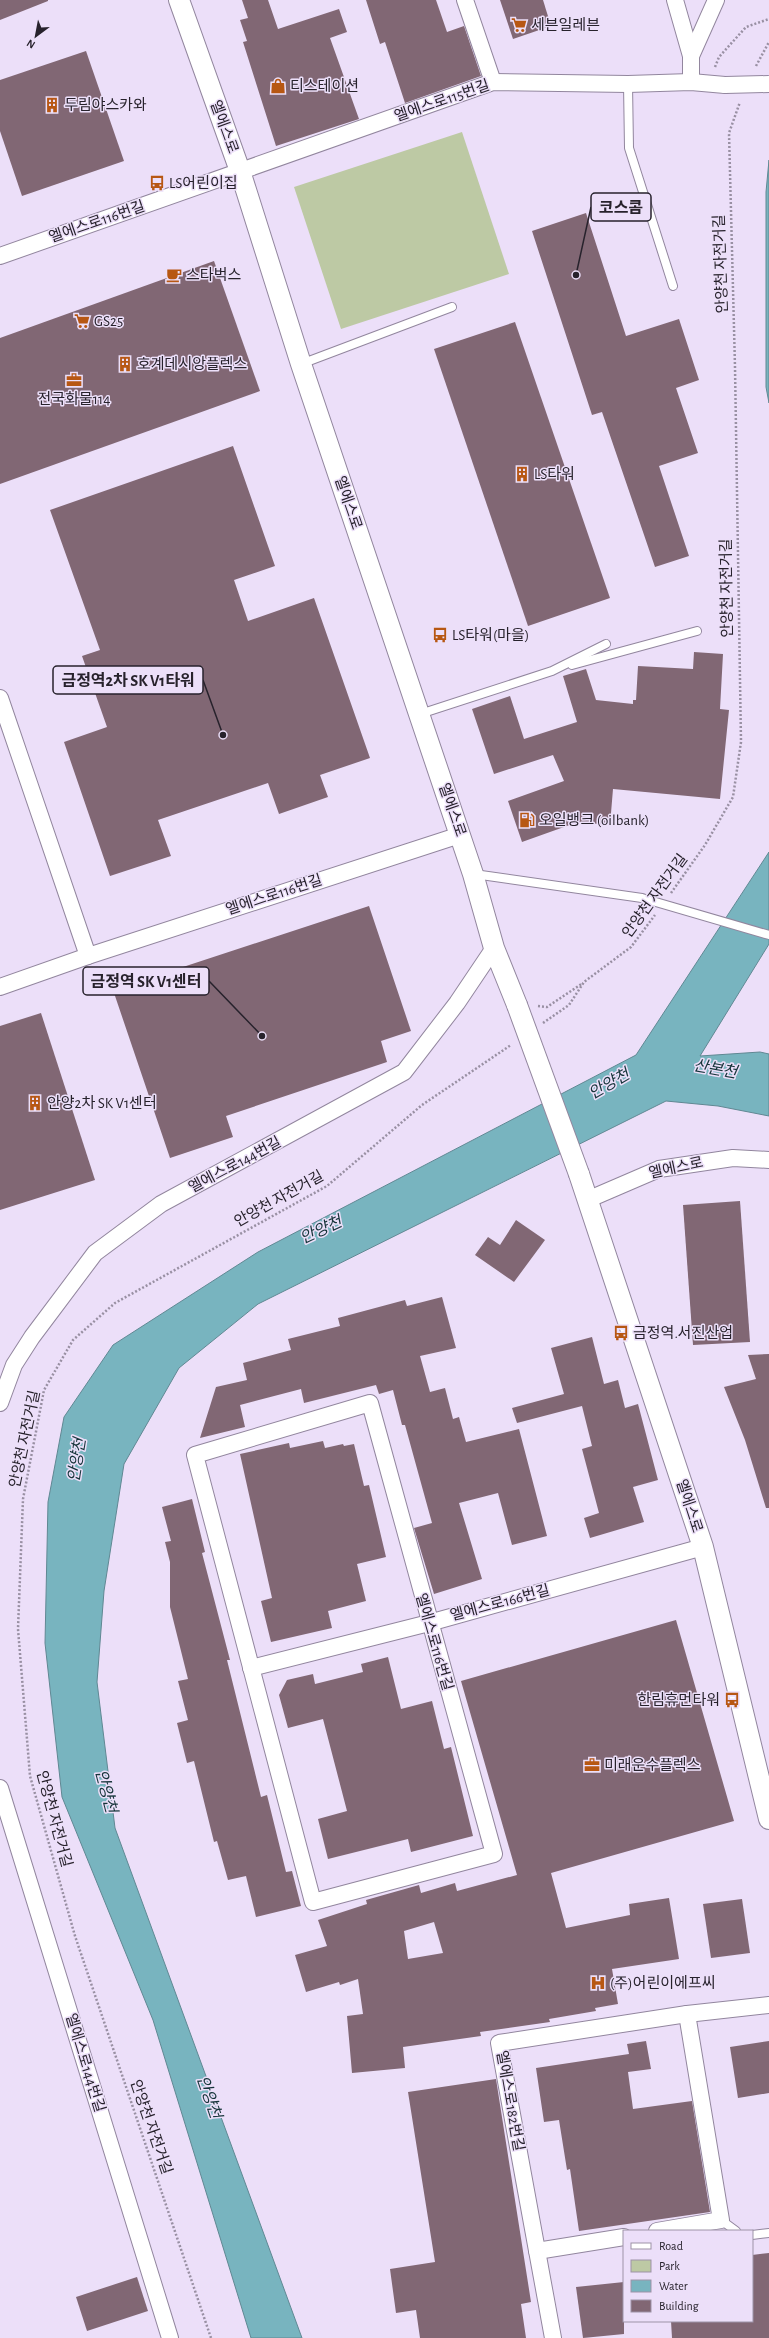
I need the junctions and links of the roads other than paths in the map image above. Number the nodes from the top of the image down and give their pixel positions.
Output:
1 (179, 0) edge
2 (465, 0) edge
3 (675, 0) edge
4 (716, 0) edge
5 (691, 56) junction
6 (494, 82) junction
7 (691, 82) junction
8 (628, 84) junction
9 (769, 84) edge
10 (240, 171) junction
11 (0, 256) edge
12 (673, 286) dead end
13 (452, 307) dead end
14 (301, 364) junction
15 (697, 631) dead end
16 (606, 644) dead end
17 (552, 671) junction
18 (0, 698) edge
19 (419, 714) junction
20 (460, 835) junction
21 (473, 874) junction
22 (769, 935) edge
23 (494, 948) junction
24 (88, 956) junction
25 (0, 987) edge
26 (769, 1160) edge
27 (588, 1200) junction
28 (0, 1403) edge
29 (703, 1547) junction
30 (429, 1623) junction
31 (251, 1668) junction
32 (0, 1788) edge
33 (769, 1819) edge
34 (769, 2005) edge
35 (687, 2014) junction
36 (721, 2220) junction
37 (663, 2230) edge
38 (735, 2230) edge
39 (769, 2233) edge
40 (753, 2236) edge
41 (623, 2237) edge
42 (537, 2252) junction
43 (170, 2338) edge
44 (553, 2338) edge

1 - 10 street, 엘에스로
2 - 6 street
3 - 5 street
4 - 5 street
5 - 7 street
6 - 8 street, 엘에스로115번길
6 - 10 street, 엘에스로115번길
7 - 8 street, 엘에스로115번길
7 - 9 street, 엘에스로115번길, bridge
8 - 12 lane
10 - 11 street, 엘에스로116번길
10 - 14 street, 엘에스로
13 - 14 lane
14 - 19 street, 엘에스로
15 - 17 lane
16 - 17 lane
17 - 19 lane
18 - 24 street
19 - 20 street, 엘에스로
20 - 21 street, 엘에스로
20 - 24 street, 엘에스로116번길
21 - 22 lane, bridge
21 - 23 street, 엘에스로
23 - 27 street, 엘에스로, bridge
23 - 28 street, 엘에스로144번길
24 - 25 street, 엘에스로116번길
26 - 27 street, 엘에스로
27 - 29 street, 엘에스로
29 - 30 street, 엘에스로166번길
29 - 33 street, 엘에스로
30 - 31 street, 엘에스로166번길
30 - 31 street, 엘에스로116번길
30 - 31 street, 엘에스로116번길
32 - 43 street, 엘에스로144번길
34 - 35 street, 엘에스로182번길
35 - 36 street
35 - 42 street, 엘에스로182번길
36 - 37 street
36 - 38 lane
39 - 40 lane
41 - 42 street
42 - 44 street, 엘에스로182번길

